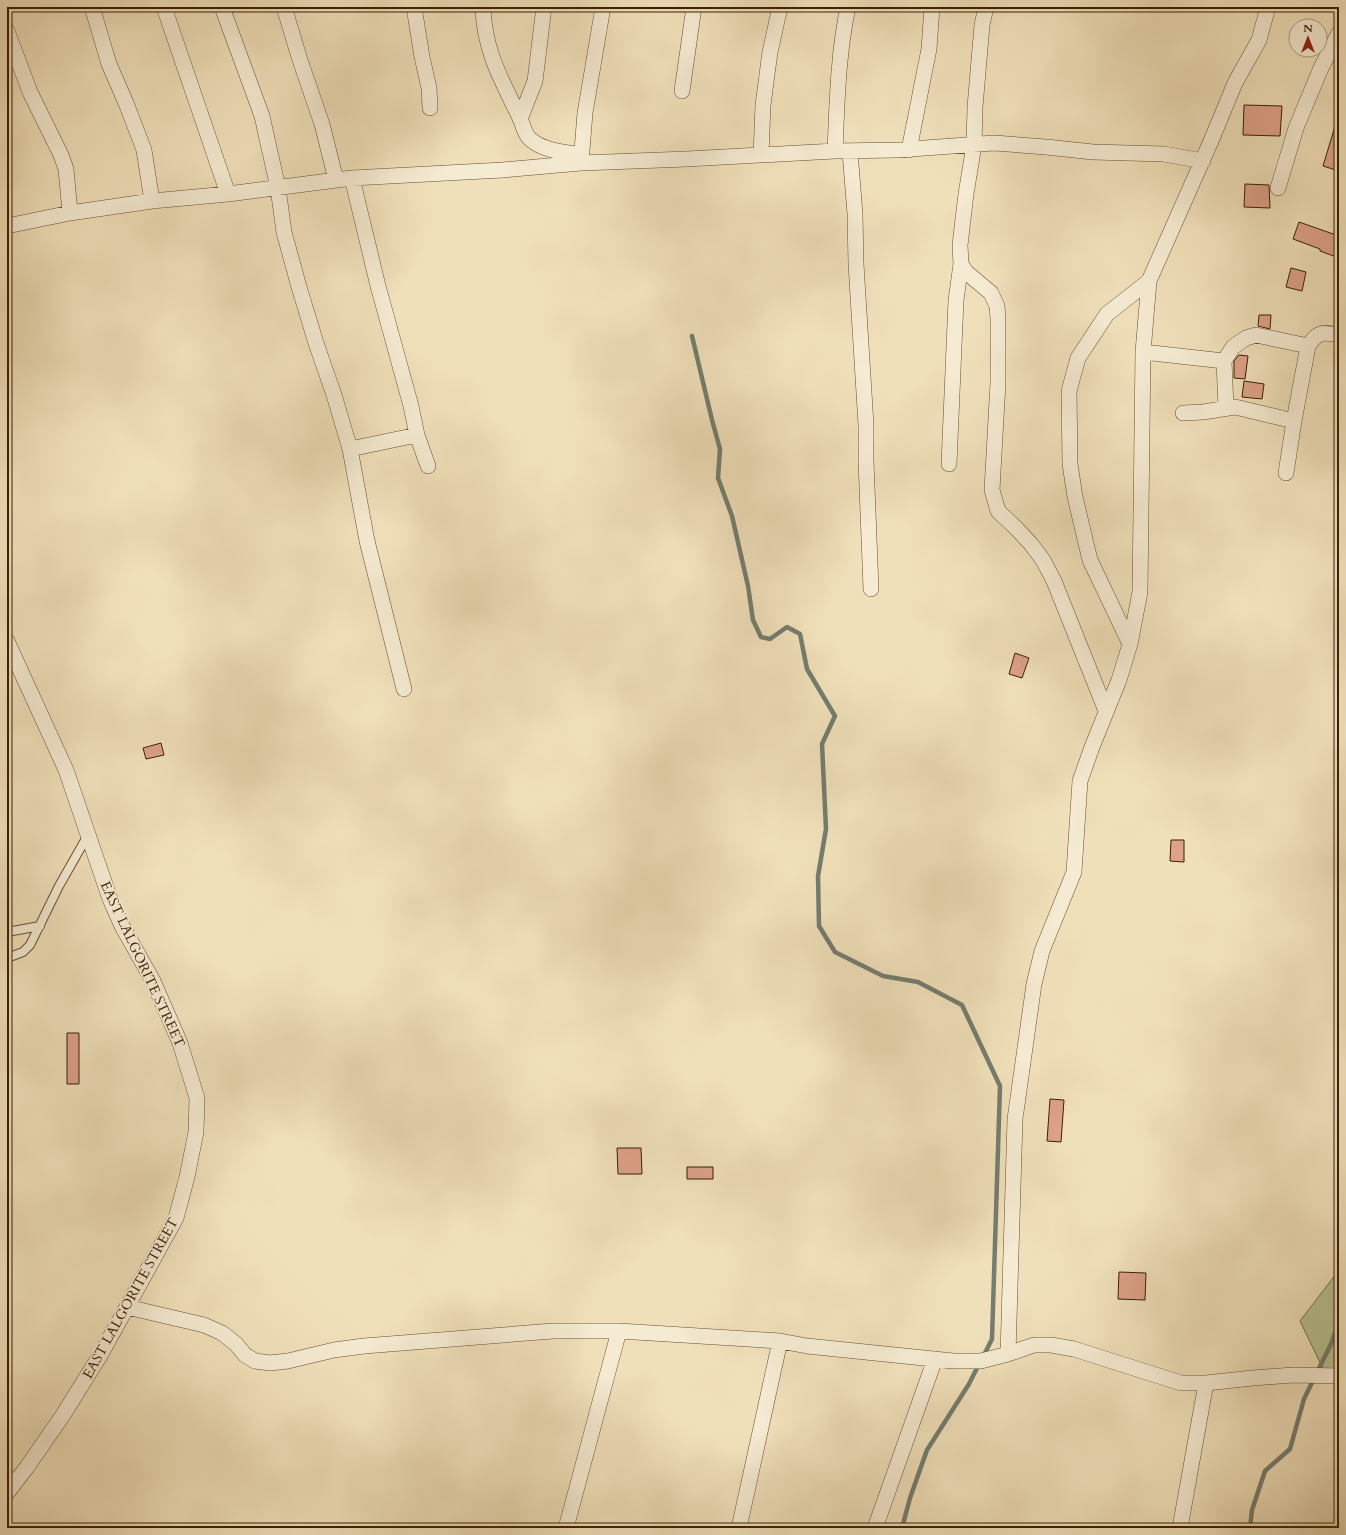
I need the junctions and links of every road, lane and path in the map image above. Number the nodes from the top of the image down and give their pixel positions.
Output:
1 (92, 7) edge
2 (164, 7) edge
3 (222, 7) edge
4 (284, 7) edge
5 (414, 7) edge
6 (483, 7) edge
7 (544, 7) edge
8 (603, 7) edge
9 (694, 7) edge
10 (780, 7) edge
11 (848, 7) edge
12 (932, 7) edge
13 (986, 7) edge
14 (1268, 7) edge
15 (7, 31) edge
16 (1339, 33) edge
17 (682, 91) dead end
18 (430, 108) dead end
19 (520, 119) junction
20 (974, 145) junction
21 (909, 150) junction
22 (835, 151) junction
23 (850, 152) junction
24 (761, 155) junction
25 (581, 159) junction
26 (1203, 161) junction
27 (352, 178) junction
28 (336, 180) junction
29 (278, 188) junction
30 (1278, 188) dead end
31 (228, 194) junction
32 (152, 202) junction
33 (70, 213) junction
34 (7, 226) edge
35 (961, 264) junction
36 (1149, 281) junction
37 (1339, 335) edge
38 (1308, 346) junction
39 (1143, 352) junction
40 (1224, 361) junction
41 (1226, 407) junction
42 (1183, 413) dead end
43 (1294, 421) junction
44 (417, 435) junction
45 (350, 449) junction
46 (949, 464) dead end
47 (428, 466) dead end
48 (1286, 473) dead end
49 (871, 589) dead end
50 (7, 641) edge
51 (1130, 644) junction
52 (404, 689) dead end
53 (1106, 711) junction
54 (88, 835) junction
55 (40, 926) junction
56 (7, 932) edge
57 (7, 958) edge
58 (127, 1307) junction
59 (619, 1330) junction
60 (780, 1341) junction
61 (1008, 1354) junction
62 (935, 1359) junction
63 (1339, 1376) edge
64 (1206, 1383) junction
65 (7, 1493) edge
66 (566, 1528) edge
67 (739, 1528) edge
68 (875, 1528) edge
69 (1180, 1528) edge

1 - 32 street
2 - 31 street
3 - 29 street
4 - 28 street
5 - 18 street
6 - 19 street
7 - 19 street
8 - 25 street
9 - 17 street
10 - 24 street
11 - 22 street
12 - 21 street
13 - 20 street
14 - 26 street
15 - 33 street
16 - 30 street
19 - 25 street
20 - 21 street
20 - 26 street
20 - 35 street
21 - 23 street
22 - 23 street
22 - 24 street
23 - 49 street
24 - 25 street
25 - 27 street
26 - 36 street
27 - 28 street
27 - 44 street
28 - 29 street
29 - 31 street
29 - 45 street
31 - 32 street
32 - 33 street
33 - 34 street
35 - 46 street
35 - 53 street
36 - 39 street
36 - 51 street
37 - 38 street
38 - 40 street
38 - 43 street
39 - 40 street
39 - 51 street
40 - 41 street
41 - 42 street
41 - 43 street
43 - 48 street
44 - 45 street
44 - 47 street
45 - 52 street
50 - 54 street, EAST LALGORITE STREET
51 - 53 street
53 - 61 street
54 - 55 lane
54 - 58 street, EAST LALGORITE STREET
55 - 56 lane
55 - 57 lane
58 - 59 street
58 - 65 street, EAST LALGORITE STREET
59 - 60 street
59 - 66 street
60 - 62 street
60 - 67 street
61 - 62 street
61 - 64 street
62 - 68 street
63 - 64 street
64 - 69 street

